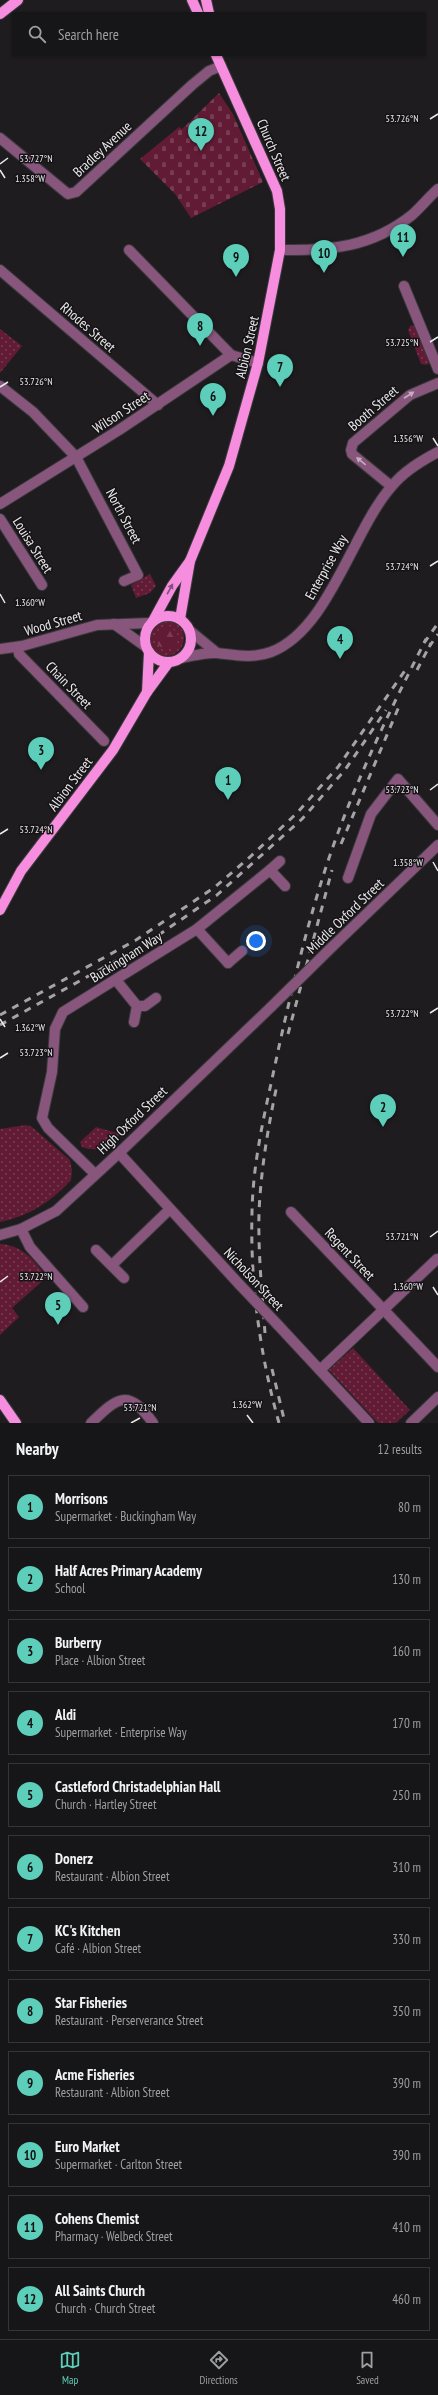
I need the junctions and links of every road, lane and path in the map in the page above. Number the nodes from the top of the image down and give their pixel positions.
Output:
1 (18, 0) edge
2 (192, 0) edge
3 (206, 0) edge
4 (198, 12) edge
5 (209, 12) edge
6 (0, 14) edge
7 (218, 56) edge
8 (221, 66) junction
9 (0, 138) edge
10 (437, 192) edge
11 (129, 250) dead end
12 (280, 250) junction
13 (0, 270) edge
14 (404, 286) dead end
15 (231, 356) junction
16 (258, 363) junction
17 (438, 369) edge
18 (438, 383) edge
19 (0, 386) edge
20 (158, 405) junction
21 (438, 452) edge
22 (76, 457) junction
23 (392, 486) junction
24 (0, 504) edge
25 (0, 518) edge
26 (190, 561) junction
27 (124, 581) dead end
28 (42, 586) dead end
29 (180, 619) junction
30 (152, 622) junction
31 (114, 624) junction
32 (190, 630) junction
33 (18, 647) junction
34 (0, 649) edge
35 (147, 650) junction
36 (216, 653) junction
37 (181, 658) junction
38 (169, 662) junction
39 (147, 692) junction
40 (104, 741) dead end
41 (438, 825) edge
42 (438, 845) edge
43 (280, 861) dead end
44 (270, 870) junction
45 (348, 878) dead end
46 (285, 886) dead end
47 (0, 910) edge
48 (197, 929) junction
49 (242, 951) dead end
50 (116, 980) junction
51 (156, 998) dead end
52 (137, 1006) junction
53 (271, 1006) joint
54 (134, 1022) dead end
55 (119, 1153) junction
56 (95, 1174) junction
57 (170, 1209) junction
58 (291, 1212) dead end
59 (21, 1229) junction
60 (0, 1235) edge
61 (96, 1250) dead end
62 (437, 1259) dead end
63 (112, 1265) junction
64 (124, 1278) dead end
65 (83, 1307) dead end
66 (383, 1310) junction
67 (438, 1367) edge
68 (320, 1370) junction
69 (438, 1397) edge
70 (0, 1400) edge
71 (16, 1423) edge
72 (91, 1423) edge
73 (153, 1423) edge
74 (369, 1423) edge
75 (411, 1423) edge

1 - 6 main road
2 - 4 main road
3 - 5 main road
7 - 8 main road, Church Street
8 - 9 street, Bradley Avenue
8 - 12 main road, Church Street
10 - 12 street
11 - 15 street
12 - 16 main road, Albion Street
13 - 20 street, Rhodes Street
14 - 17 street
15 - 16 street
15 - 20 street, Wilson Street
16 - 26 main road, Albion Street
23 -> 18 street, Booth Street
19 - 22 street
20 - 22 street, Wilson Street
21 - 23 street, Enterprise Way
22 - 24 street, Wilson Street
22 - 27 street, North Street
23 - 36 street, Enterprise Way
25 - 28 street, Louisa Street
26 - 29 main road, Albion Street
30 -> 26 main road, Albion Street
29 - 30 main road
29 - 32 main road
30 - 31 street, Wood Street
30 - 35 main road
31 - 33 street, Wood Street
31 - 35 street
32 - 36 street
32 - 37 main road
33 - 34 street, Wood Street
33 - 40 street, Chain Street
35 - 38 main road
35 - 39 main road
36 - 37 street, Enterprise Way
37 - 38 main road
38 - 39 main road, Albion Street
39 - 47 main road, Albion Street
41 - 45 street
42 - 53 street, Middle Oxford Street, bridge
43 - 44 street, Buckingham Way
44 - 46 street
44 - 48 street, Buckingham Way
48 - 49 street
48 - 50 street, Buckingham Way
50 - 52 street
50 - 56 street, Buckingham Way
51 - 52 street
52 - 54 street
53 - 55 street, High Oxford Street
55 - 56 street, High Oxford Street
55 - 57 street, Nicholson Street
56 - 59 street, High Oxford Street
57 - 63 street
57 - 68 street, Nicholson Street, bridge
58 - 66 street, Regent Street
59 - 60 street, High Oxford Street
59 - 65 street
61 - 63 street
62 - 66 street
63 - 64 street
66 - 67 street, Regent Street
66 - 68 street
68 - 74 street, Nicholson Street
69 - 75 street
70 - 71 main road
72 - 73 street

